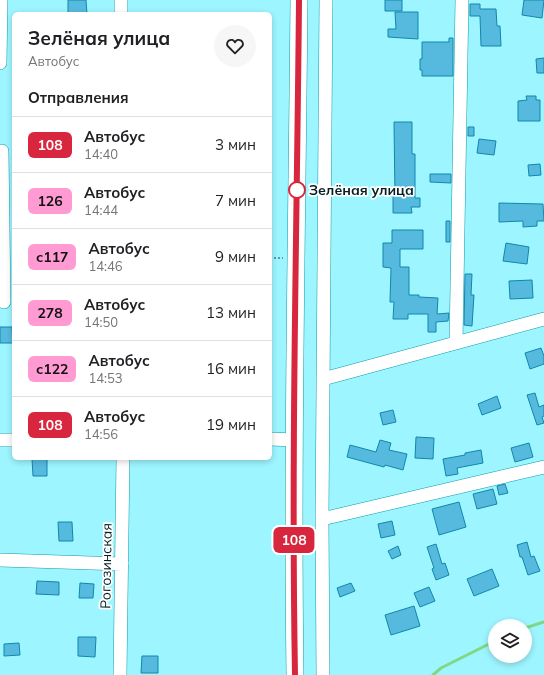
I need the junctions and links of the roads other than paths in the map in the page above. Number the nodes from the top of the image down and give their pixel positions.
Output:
1 (1, 0) edge
2 (121, 0) edge
3 (299, 0) edge
4 (326, 0) edge
5 (462, 0) edge
6 (121, 12) edge
7 (0, 63) edge
8 (2, 151) dead end
9 (6, 302) edge
10 (544, 319) edge
11 (456, 343) junction
12 (323, 378) junction
13 (272, 439) edge
14 (0, 440) edge
15 (12, 440) edge
16 (295, 440) junction
17 (123, 460) edge
18 (544, 467) edge
19 (322, 519) junction
20 (0, 560) edge
21 (122, 564) junction
22 (120, 675) edge
23 (295, 675) edge
24 (323, 675) edge

1 - 7 street
2 - 6 street
3 - 16 main road
4 - 12 street
5 - 11 street
8 - 9 street
10 - 11 street
11 - 12 street
12 - 19 street
13 - 16 street
14 - 15 street
16 - 23 main road
17 - 21 street, Рогозинская
18 - 19 street
19 - 24 street
20 - 21 street
21 - 22 street, Рогозинская

